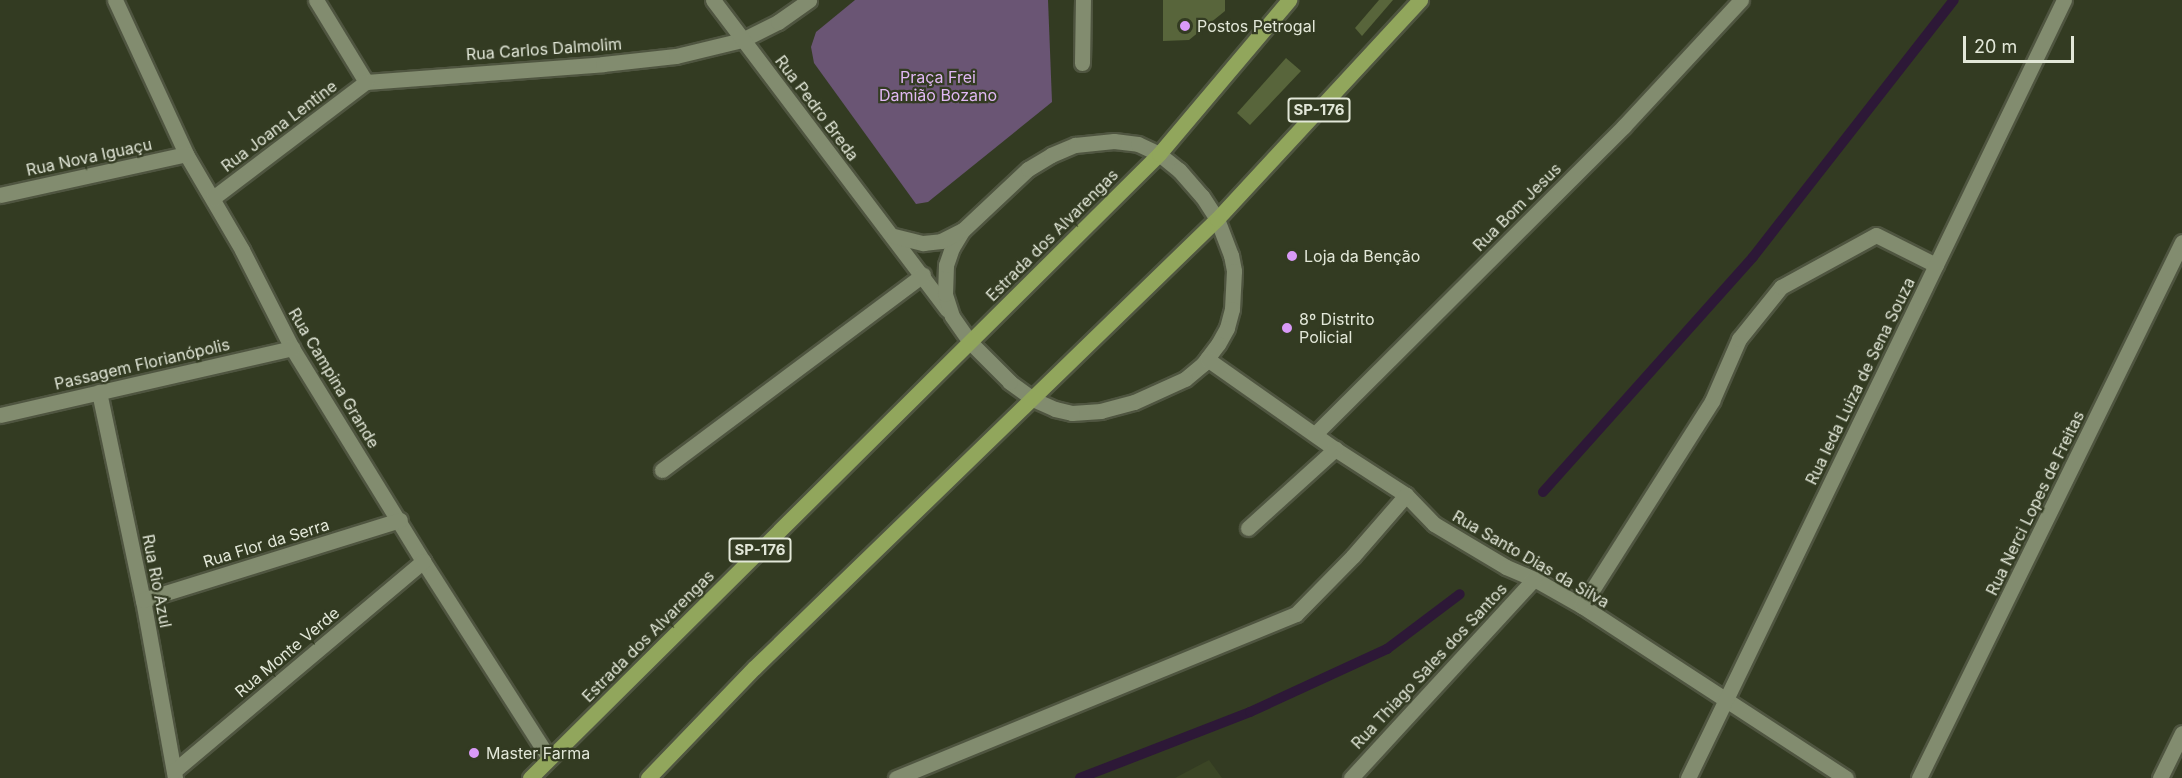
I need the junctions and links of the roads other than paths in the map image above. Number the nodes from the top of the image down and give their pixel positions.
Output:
1 (115, 0) edge
2 (316, 0) edge
3 (713, 0) edge
4 (809, 0) edge
5 (1083, 0) edge
6 (1289, 0) edge
7 (1420, 0) edge
8 (1741, 0) edge
9 (2064, 0) edge
10 (742, 40) junction
11 (1082, 63) dead end
12 (366, 82) junction
13 (186, 154) junction
14 (1159, 154) junction
15 (0, 195) edge
16 (213, 198) junction
17 (1217, 219) junction
18 (963, 230) junction
19 (894, 236) junction
20 (2182, 242) edge
21 (1936, 265) junction
22 (923, 276) junction
23 (952, 316) junction
24 (970, 342) junction
25 (292, 348) junction
26 (1207, 359) junction
27 (99, 392) junction
28 (1033, 399) junction
29 (0, 415) edge
30 (1315, 434) junction
31 (1335, 449) junction
32 (662, 470) dead end
33 (1406, 495) junction
34 (400, 520) junction
35 (1248, 528) dead end
36 (423, 561) junction
37 (1534, 579) junction
38 (143, 600) junction
39 (1582, 606) junction
40 (1725, 701) junction
41 (2182, 733) edge
42 (549, 758) junction
43 (174, 775) edge
44 (530, 778) edge
45 (547, 778) edge
46 (648, 778) edge
47 (896, 778) edge
48 (1351, 778) edge
49 (1688, 778) edge
50 (1846, 778) edge
51 (1919, 778) edge
52 (2160, 778) edge

1 - 13 street, Rua Campina Grande
2 - 12 street
3 - 10 street, Rua Pedro Breda
4 - 10 street, Rua Carlos Dalmolim
5 - 11 street
6 - 14 main road, Estrada dos Alvarengas / SP-176
7 - 17 main road, SP-176
8 - 30 street, Rua Bom Jesus
9 - 21 street, Rua Ieda Luiza de Sena Souza
10 - 12 street, Rua Carlos Dalmolim
10 - 19 street, Rua Pedro Breda
12 - 16 street, Rua Joana Lentine
13 - 15 street, Rua Nova Iguaçu
13 - 16 street, Rua Campina Grande
14 - 17 street, Estrada dos Alvarengas
14 - 18 street, Estrada dos Alvarengas
14 - 24 main road, Estrada dos Alvarengas / SP-176
16 - 25 street, Rua Campina Grande
17 - 26 street, Estrada dos Alvarengas
17 - 28 main road, SP-176
18 - 19 street
18 - 23 street, Estrada dos Alvarengas
19 - 22 street, Rua Pedro Breda
20 - 51 street, Rua Nerci Lopes de Freitas
21 - 39 street
21 - 40 street, Rua Ieda Luiza de Sena Souza
22 - 23 street, Rua Pedro Breda
22 - 32 street
23 - 24 street, Estrada dos Alvarengas
24 - 28 street, Estrada dos Alvarengas
24 - 42 main road, Estrada dos Alvarengas / SP-176
25 - 27 street, Passagem Florianópolis
25 - 34 street, Rua Campina Grande
26 - 28 street, Estrada dos Alvarengas
26 - 30 street, Rua Santo Dias da Silva
27 - 29 street, Passagem Florianópolis
27 - 38 street, Rua Rio Azul
28 - 46 main road, SP-176
30 - 31 street, Rua Santo Dias da Silva
31 - 33 street, Rua Santo Dias da Silva
31 - 35 street
33 - 37 street, Rua Santo Dias da Silva
33 - 47 street
34 - 36 street, Rua Campina Grande
34 - 38 street, Rua Flor da Serra
36 - 42 street, Rua Campina Grande
36 - 43 street, Rua Monte Verde
37 - 39 street, Rua Santo Dias da Silva
37 - 48 street, Rua Thiago Sales dos Santos
38 - 43 street, Rua Rio Azul
39 - 40 street, Rua Santo Dias da Silva
40 - 49 street, Rua Ieda Luiza de Sena Souza
40 - 50 street, Rua Santo Dias da Silva
41 - 52 street
42 - 44 main road, Estrada dos Alvarengas / SP-176
42 - 45 main road

